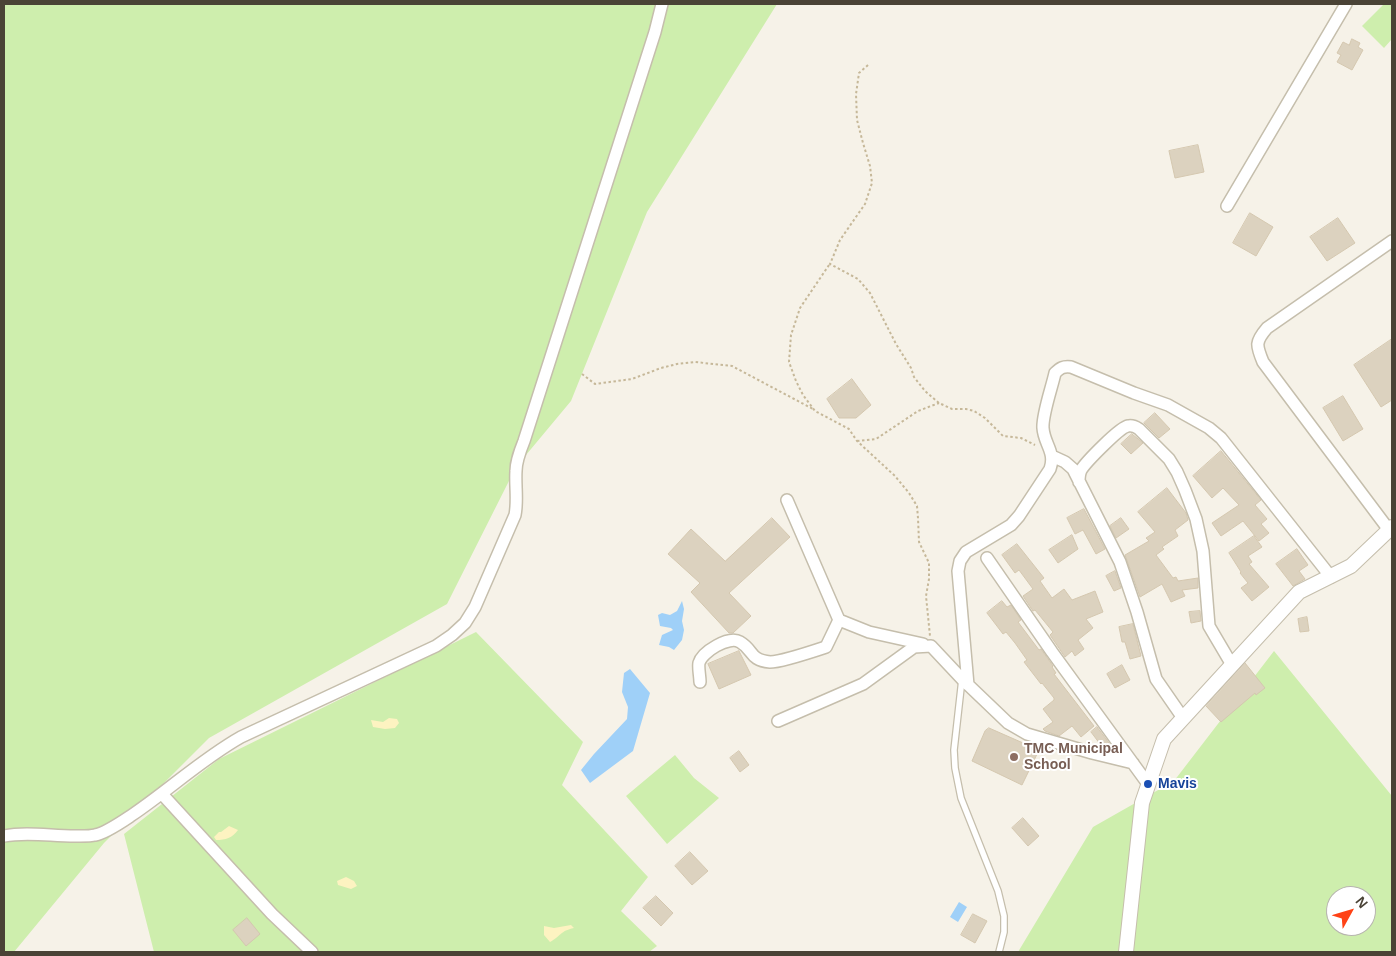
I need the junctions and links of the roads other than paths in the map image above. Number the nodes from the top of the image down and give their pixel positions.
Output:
1 (662, 4) edge
2 (1346, 4) edge
3 (1227, 206) dead end
4 (1392, 241) edge
5 (1052, 456) junction
6 (1079, 482) junction
7 (787, 500) dead end
8 (1391, 529) edge
9 (987, 558) dead end
10 (1331, 577) junction
11 (839, 620) junction
12 (931, 646) junction
13 (1232, 665) junction
14 (700, 682) dead end
15 (965, 682) junction
16 (1183, 718) junction
17 (778, 722) dead end
18 (1133, 763) junction
19 (1148, 784) junction
20 (162, 794) junction
21 (4, 836) edge
22 (312, 952) edge
23 (999, 952) edge
24 (1126, 952) edge

1 - 20 street
2 - 3 street
4 - 8 street
5 - 6 street
5 - 10 street
5 - 15 street
6 - 13 street
6 - 16 street
7 - 11 street
8 - 10 street
9 - 18 street
10 - 13 street
11 - 12 street
11 - 14 street
12 - 15 street
12 - 17 street
13 - 16 street
15 - 18 street
15 - 23 lane
16 - 19 street
18 - 19 street
19 - 24 street
20 - 21 street
20 - 22 street

